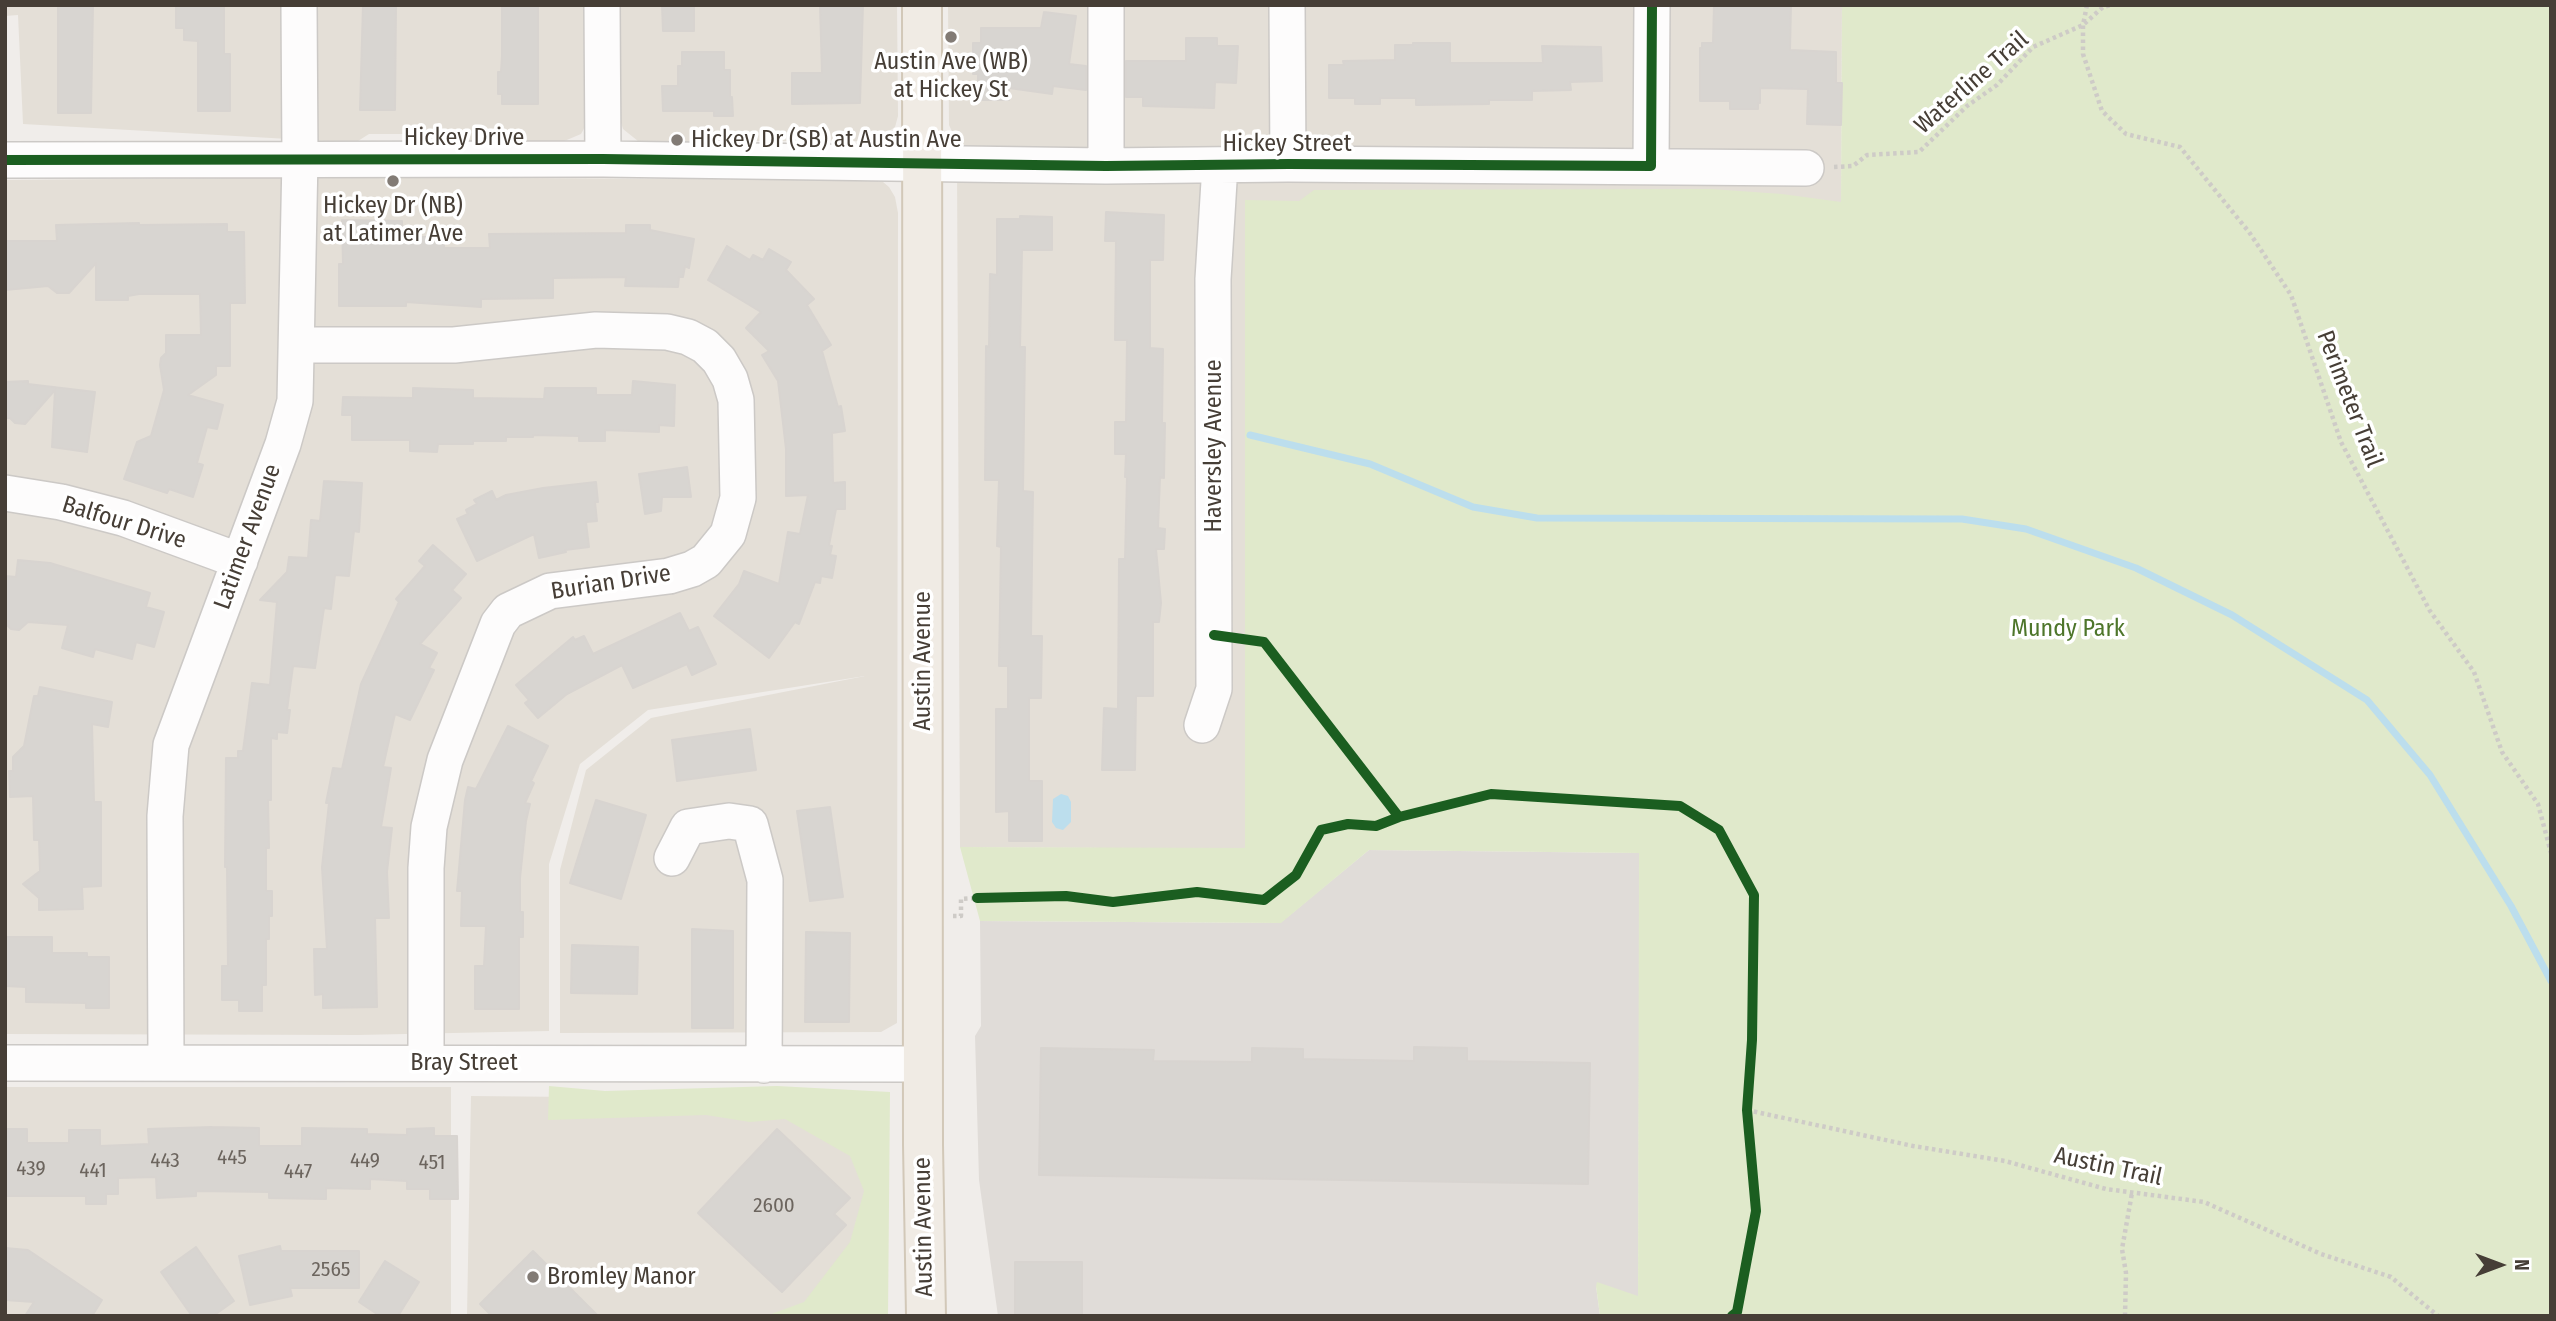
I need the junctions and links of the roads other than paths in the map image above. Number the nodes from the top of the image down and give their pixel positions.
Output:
1 (299, 5) edge
2 (602, 5) edge
3 (922, 5) edge
4 (1106, 5) edge
5 (1287, 5) edge
6 (1651, 5) edge
7 (300, 158) junction
8 (603, 159) junction
9 (5, 160) edge
10 (923, 162) junction
11 (1288, 164) junction
12 (1220, 165) junction
13 (1106, 166) junction
14 (1651, 166) junction
15 (1806, 168) road end
16 (297, 345) junction
17 (5, 493) edge
18 (240, 561) junction
19 (1202, 725) dead end
20 (672, 858) dead end
21 (166, 1062) junction
22 (5, 1063) edge
23 (426, 1063) junction
24 (923, 1064) junction
25 (764, 1065) junction
26 (926, 1316) edge

1 - 7 street, Latimer Avenue
2 - 8 street
3 - 10 main road, Austin Avenue
4 - 13 street
5 - 11 street
6 - 14 street
7 - 8 street, Hickey Drive
7 - 9 street, Hickey Drive
7 - 16 street, Latimer Avenue
8 - 10 street, Hickey Drive
10 - 13 street, Hickey Street
10 - 24 main road, Austin Avenue
11 - 12 street, Hickey Street
11 - 14 street, Hickey Street
12 - 13 street, Hickey Street
12 - 19 street, Haversley Avenue
14 - 15 street, Hickey Street
16 - 18 street, Latimer Avenue
16 - 23 street, Burian Drive
17 - 18 street, Balfour Drive
18 - 21 street, Latimer Avenue
20 - 25 street
21 - 22 street, Bray Street
21 - 23 street, Bray Street
23 - 25 street, Bray Street
24 - 25 street, Bray Street
24 - 26 main road, Austin Avenue

